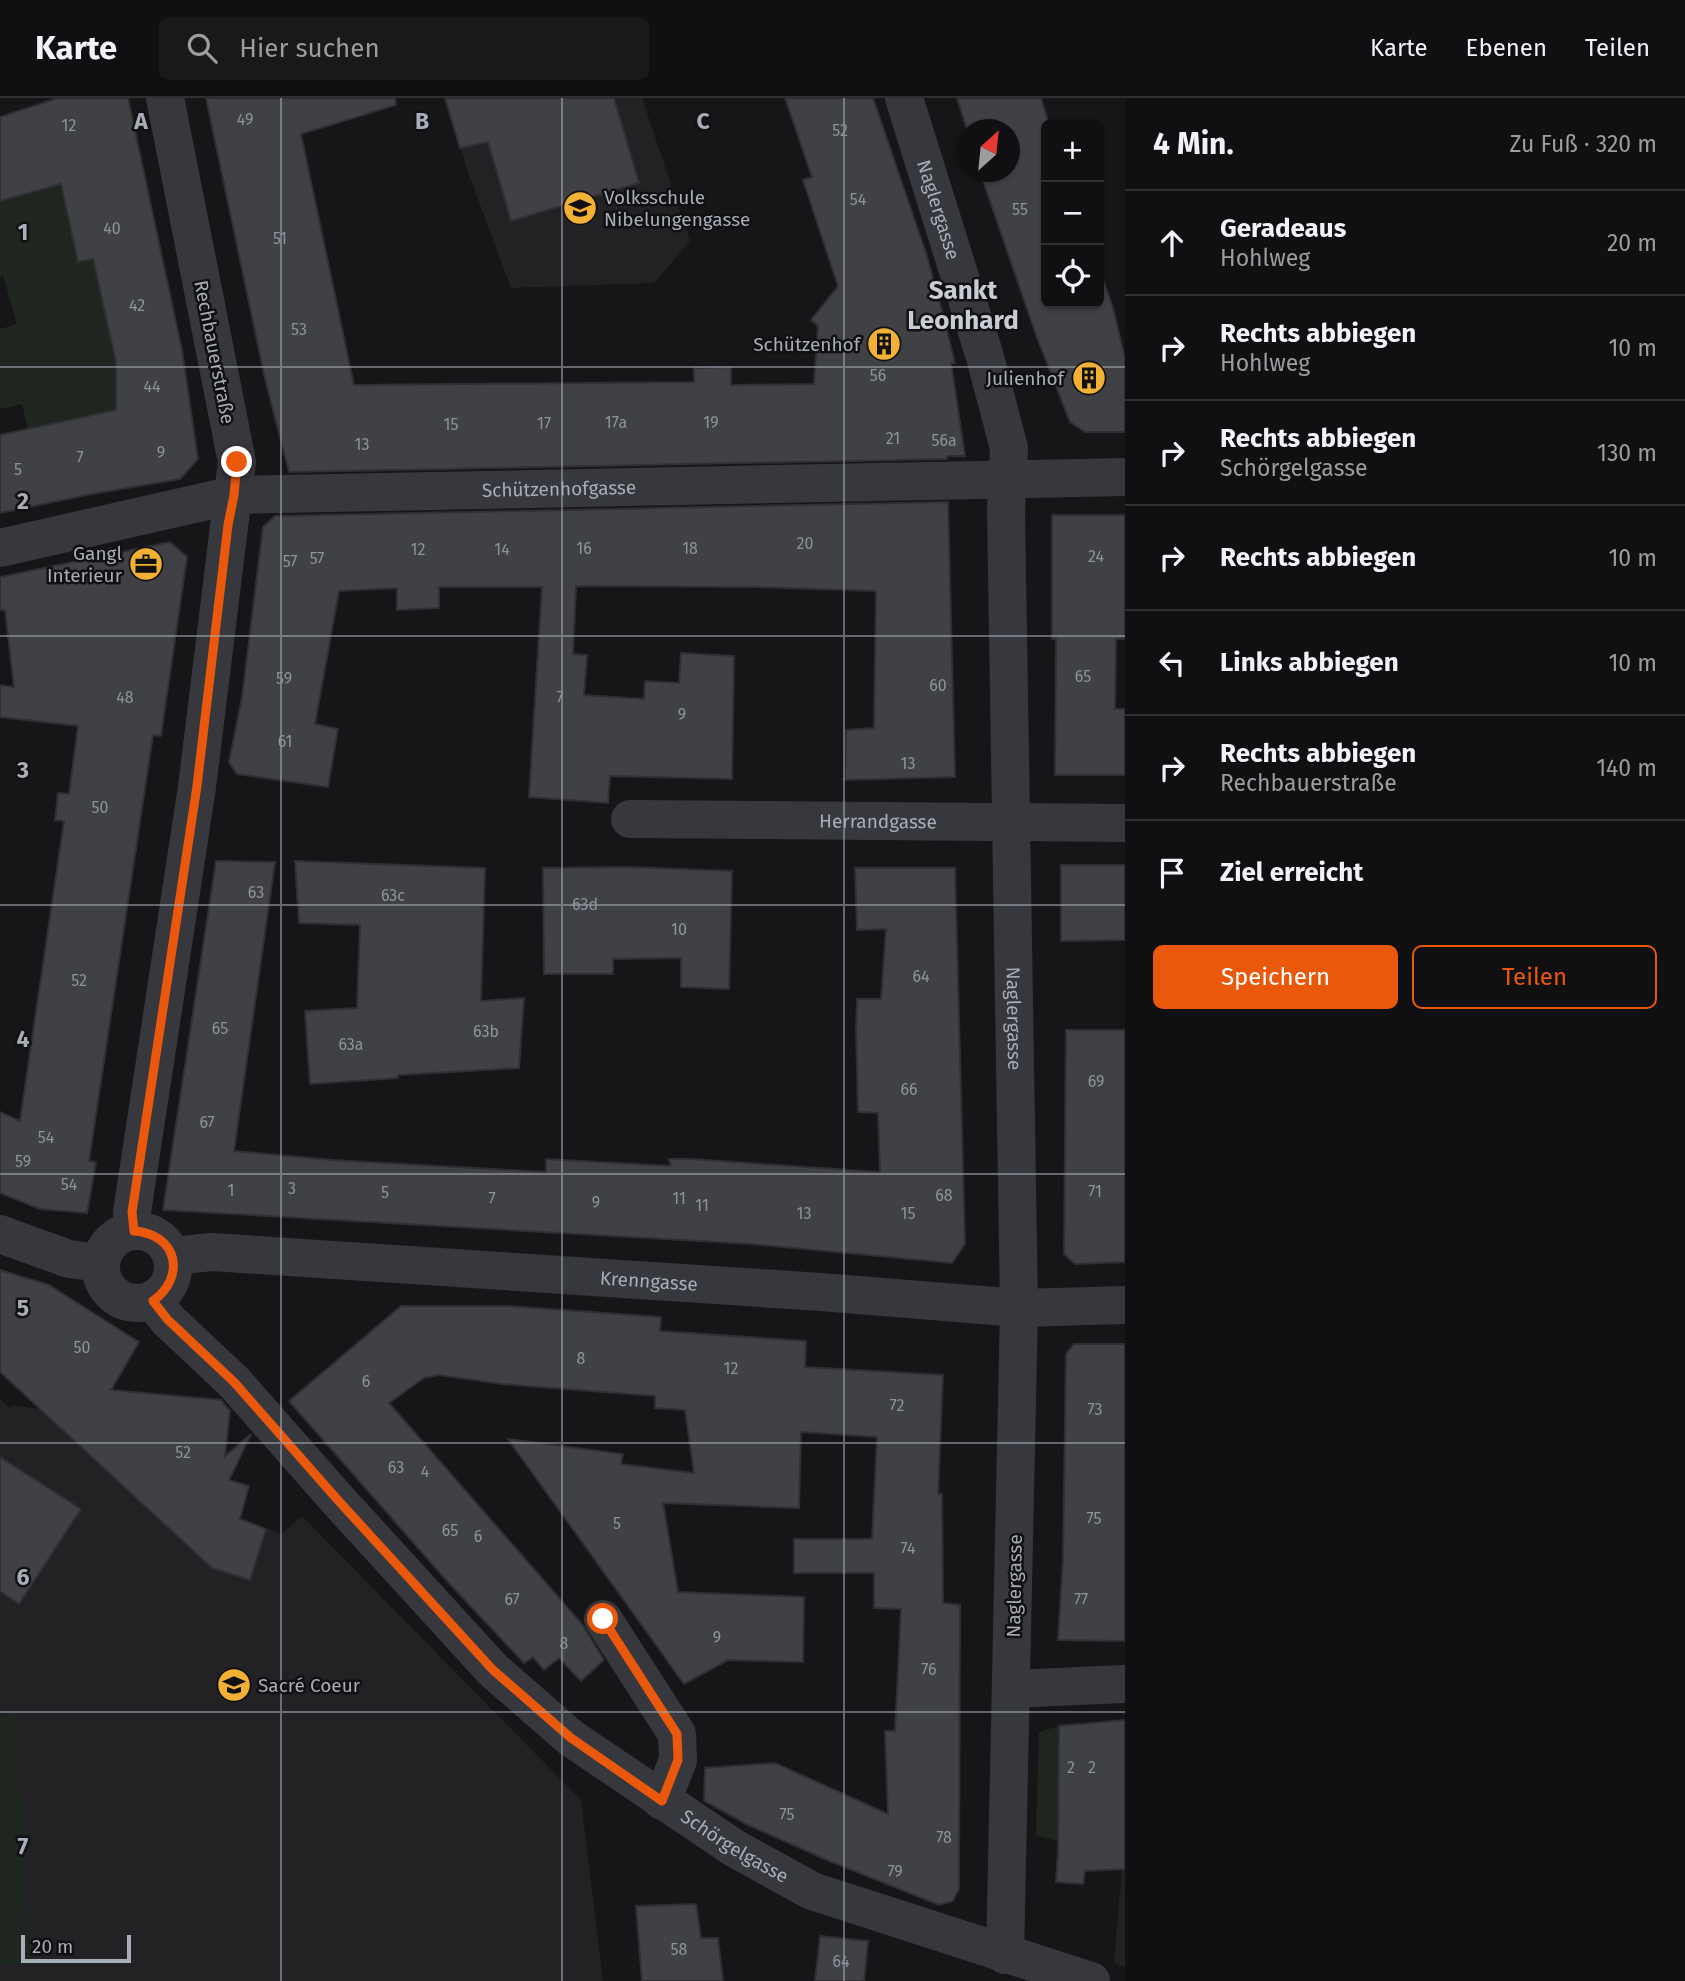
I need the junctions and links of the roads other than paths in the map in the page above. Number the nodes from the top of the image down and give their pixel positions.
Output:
1 (165, 98) edge
2 (904, 98) edge
3 (1125, 477) edge
4 (1008, 480) junction
5 (234, 495) junction
6 (0, 548) edge
7 (630, 820) dead end
8 (1010, 823) junction
9 (1125, 823) edge
10 (134, 1231) junction
11 (0, 1234) edge
12 (172, 1256) junction
13 (101, 1263) junction
14 (153, 1301) junction
15 (1125, 1305) edge
16 (1019, 1308) junction
17 (603, 1619) dead end
18 (1125, 1684) edge
19 (1012, 1689) junction
20 (662, 1801) junction
21 (1005, 1955) junction
22 (1091, 1981) edge

1 - 5 street, Rechbauerstraße
2 - 4 street, Naglergasse
3 - 4 street, Schützenhofgasse
4 - 5 street, Schützenhofgasse
4 - 8 street, Naglergasse
5 - 6 street, Schützenhofgasse
5 - 10 street, Rechbauerstraße
7 - 8 street, Herrandgasse
8 - 9 street, Herrandgasse
8 - 16 street, Naglergasse
10 - 12 street
10 - 13 street
11 - 13 street
12 - 14 street
12 - 16 street, Krenngasse
13 - 14 street
14 - 20 street, Schörgelgasse
15 - 16 street, Krenngasse
16 - 19 street, Naglergasse
17 - 20 street
18 - 19 street
19 - 21 street, Naglergasse
20 - 21 street, Schörgelgasse
21 - 22 street, Schörgelgasse

